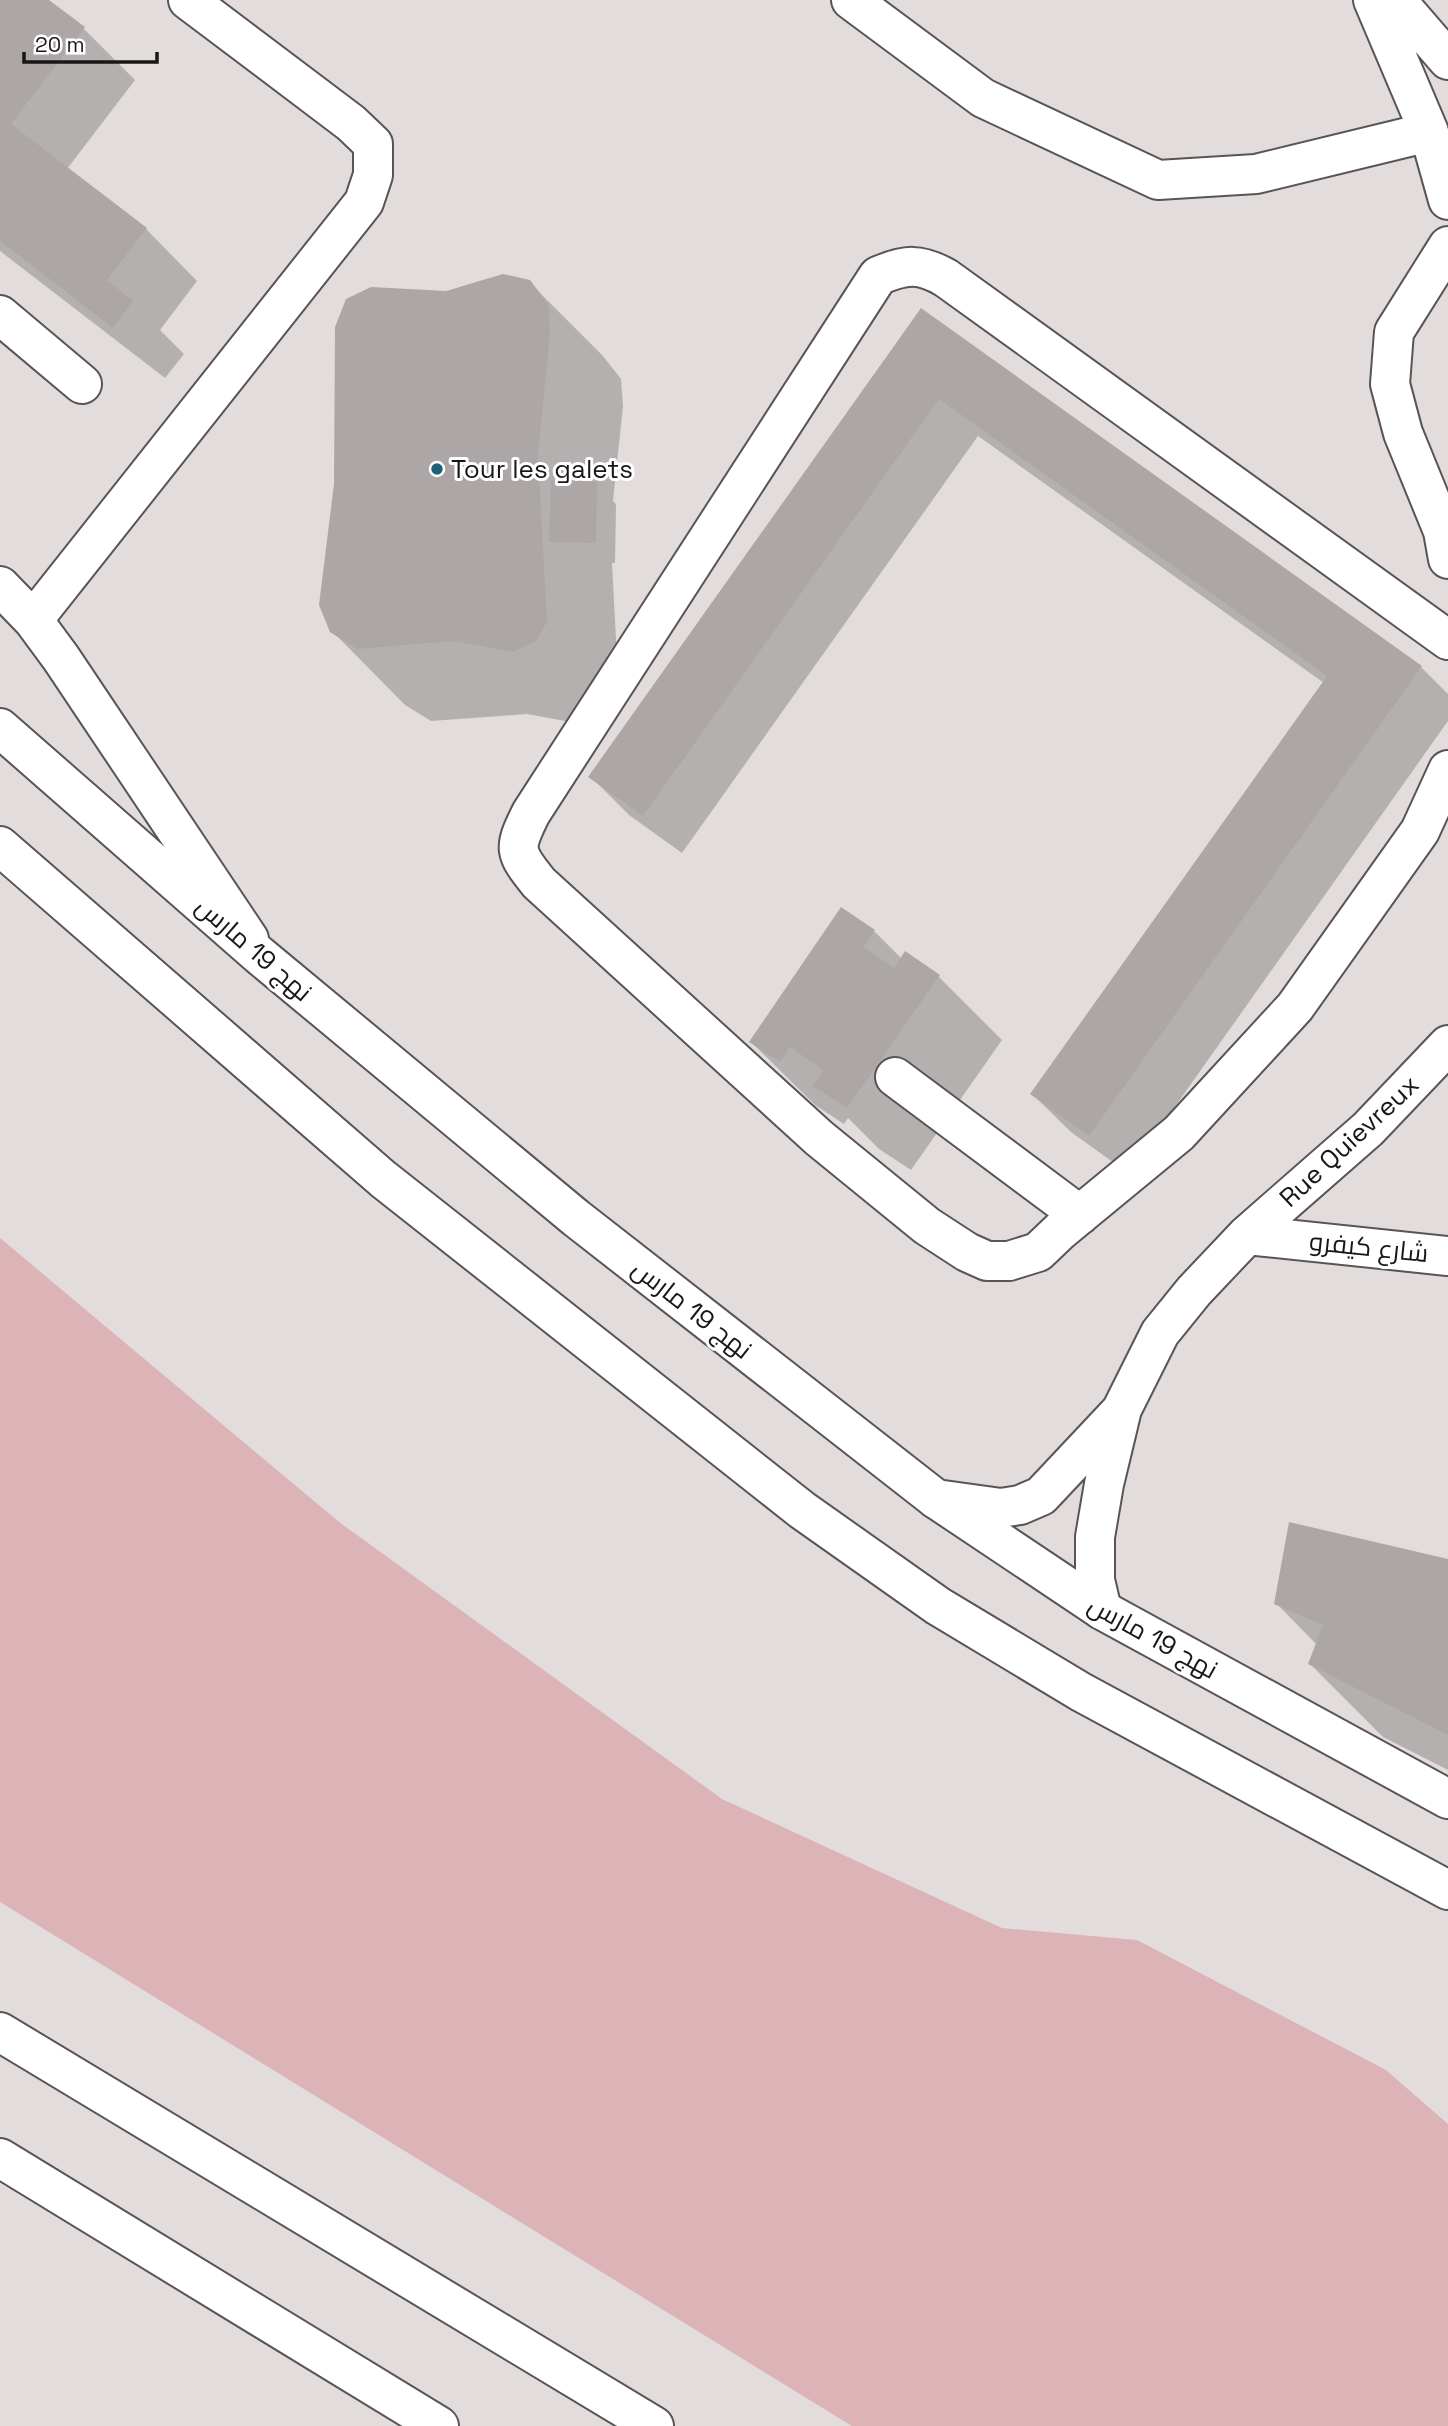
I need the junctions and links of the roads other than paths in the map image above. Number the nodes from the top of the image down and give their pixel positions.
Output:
1 (188, 0) edge
2 (851, 0) edge
3 (1373, 0) edge
4 (1396, 0) edge
5 (1448, 60) edge
6 (1429, 132) junction
7 (1448, 200) edge
8 (1448, 246) edge
9 (0, 315) edge
10 (82, 384) dead end
11 (1448, 559) edge
12 (0, 586) edge
13 (33, 620) junction
14 (1448, 640) edge
15 (0, 728) edge
16 (1448, 770) edge
17 (0, 846) edge
18 (259, 955) junction
19 (1448, 1045) edge
20 (895, 1077) dead end
21 (1080, 1215) junction
22 (1247, 1235) junction
23 (1448, 1256) edge
24 (1122, 1409) junction
25 (936, 1499) junction
26 (1102, 1610) junction
27 (1448, 1799) edge
28 (1448, 1890) edge
29 (0, 2032) edge
30 (0, 2158) edge
31 (439, 2426) edge
32 (654, 2426) edge

1 - 13 main road
2 - 6 main road
3 - 6 main road
4 - 5 main road
6 - 7 main road
8 - 11 main road
9 - 10 main road
12 - 13 main road
13 - 18 main road
14 - 21 main road
15 - 18 main road, نهج 19 مارس
16 - 21 main road
17 - 28 main road
18 - 25 main road, نهج 19 مارس
19 - 22 main road, Rue Quievreux
20 - 21 main road
22 - 23 main road, شارع كيفرو
22 - 24 main road, Rue Quievreux
24 - 25 main road
24 - 26 main road
25 - 26 main road, نهج 19 مارس
26 - 27 main road, نهج 19 مارس
29 - 32 main road
30 - 31 main road

